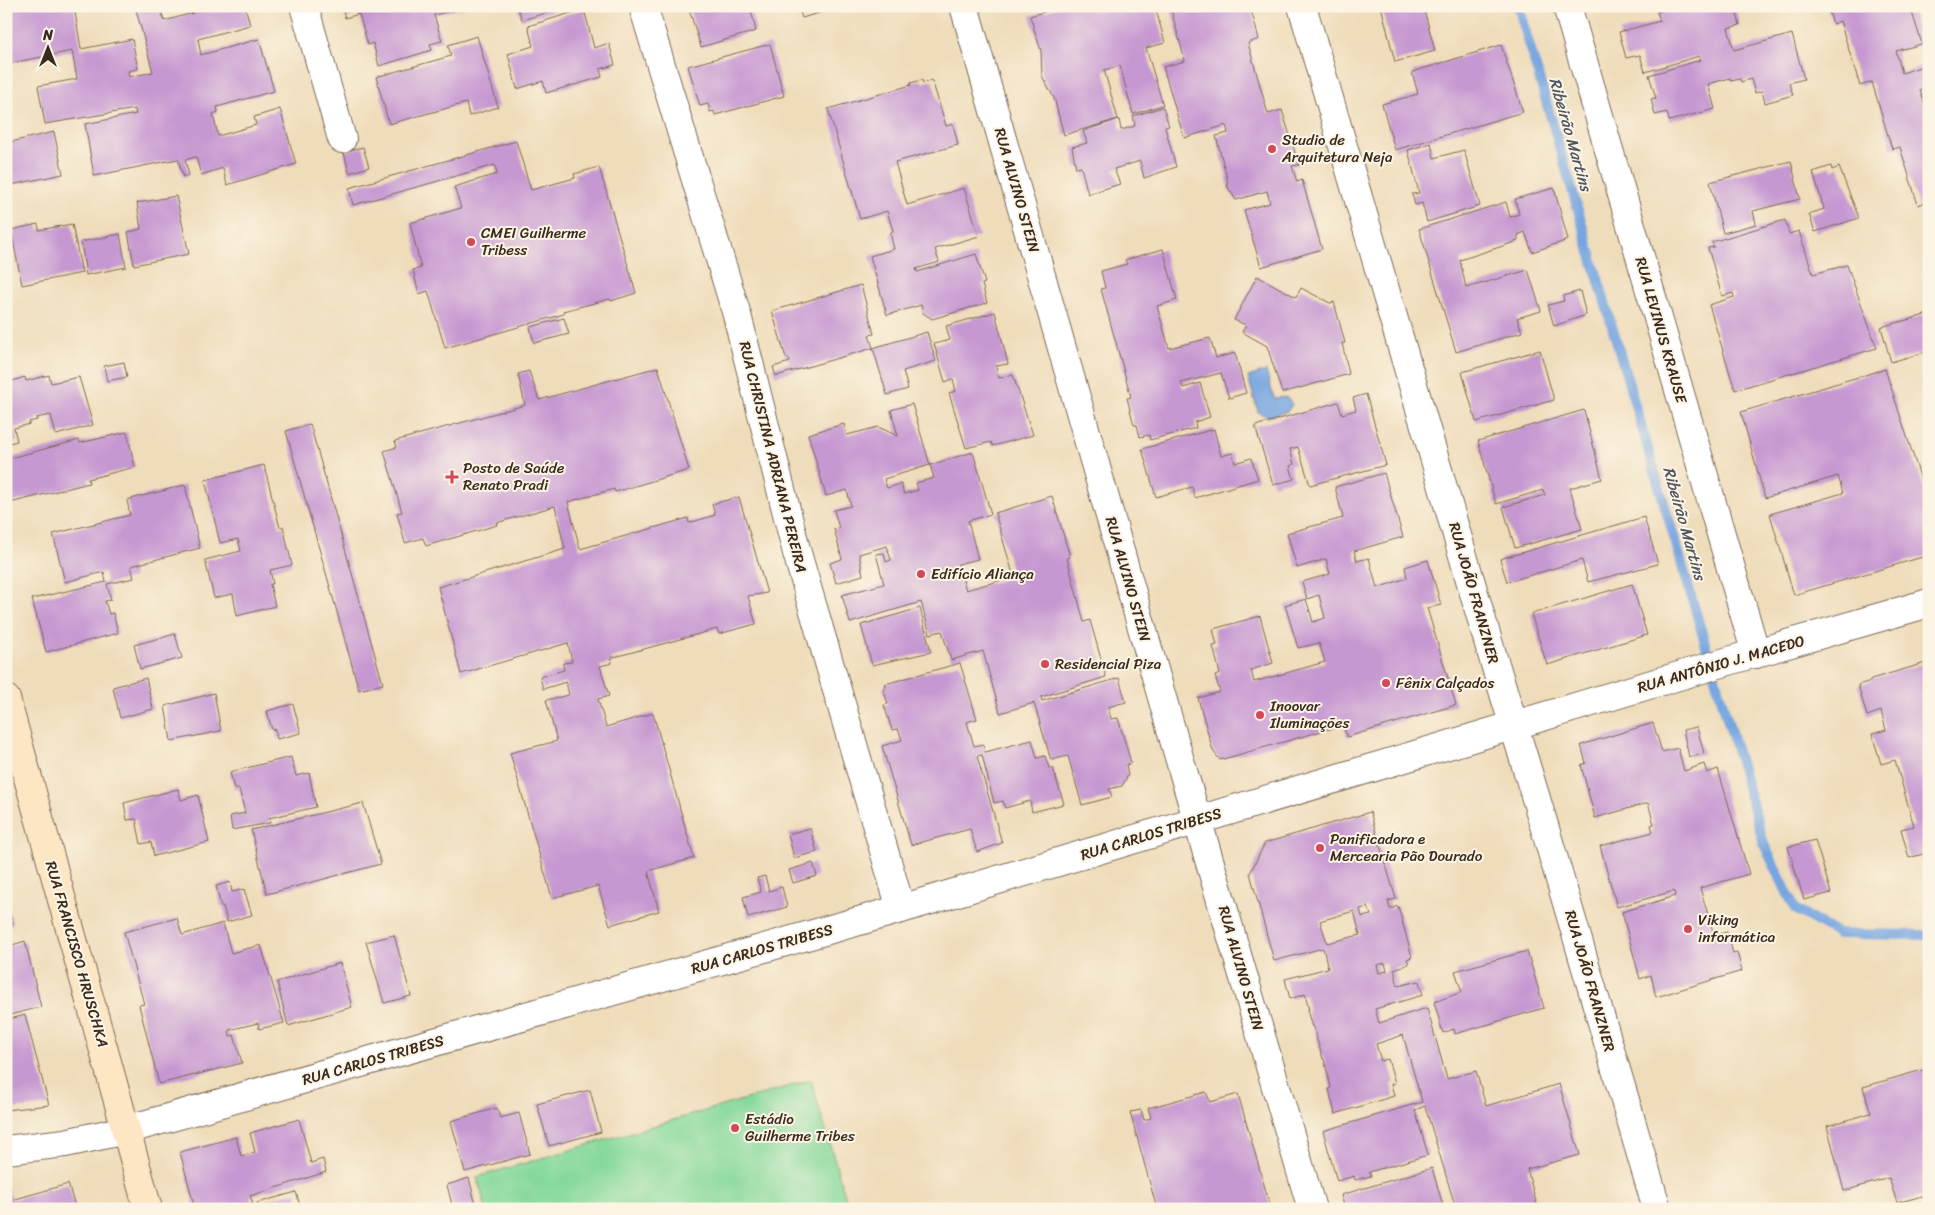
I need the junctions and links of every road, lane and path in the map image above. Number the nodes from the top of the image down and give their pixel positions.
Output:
1 (304, 6) edge
2 (643, 6) edge
3 (964, 6) edge
4 (1302, 6) edge
5 (1567, 6) edge
6 (342, 139) dead end
7 (1929, 603) edge
8 (1744, 657) junction
9 (6, 699) edge
10 (1513, 726) junction
11 (1197, 820) junction
12 (901, 909) junction
13 (126, 1130) junction
14 (6, 1150) edge
15 (148, 1209) edge
16 (1312, 1209) edge
17 (1657, 1209) edge

1 - 6 street
2 - 12 street, RUA CHRISTINA ADRIANA PEREIRA
3 - 11 street, RUA ALVINO STEIN
4 - 10 street, RUA JOÃO FRANZNER
5 - 8 street, RUA LEVINUS KRAUSE
7 - 8 street, RUA ANTÔNIO J. MACEDO
8 - 10 street, RUA ANTÔNIO J. MACEDO
9 - 13 main road, RUA FRANCISCO HRUSCHKA
10 - 11 street, RUA CARLOS TRIBESS
10 - 17 street, RUA JOÃO FRANZNER
11 - 12 street, RUA CARLOS TRIBESS
11 - 16 street, RUA ALVINO STEIN
12 - 13 street, RUA CARLOS TRIBESS
13 - 14 street, RUA CARLOS TRIBESS
13 - 15 main road, RUA FRANCISCO HRUSCHKA

